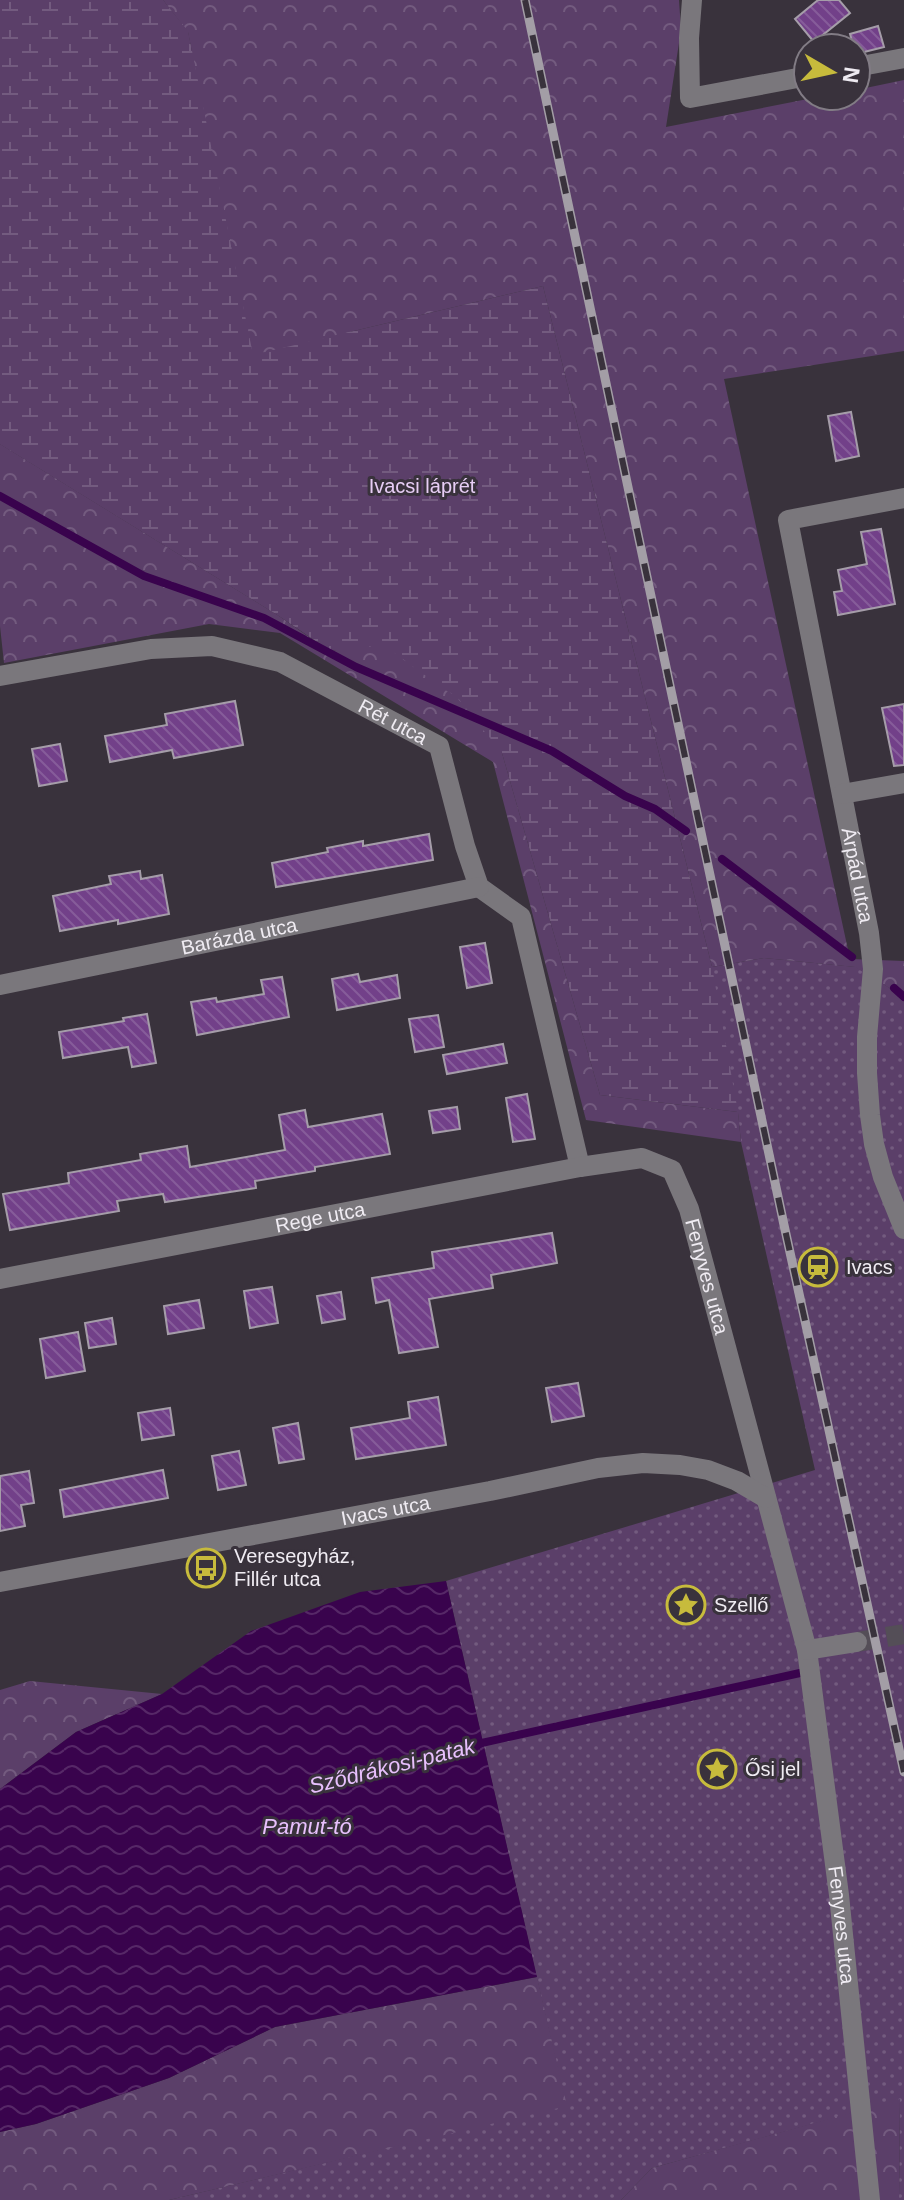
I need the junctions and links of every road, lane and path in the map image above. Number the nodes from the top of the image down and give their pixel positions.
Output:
1 (692, 0) edge
2 (904, 58) edge
3 (872, 64) edge
4 (792, 79) edge
5 (904, 498) edge
6 (0, 676) edge
7 (904, 783) edge
8 (842, 794) junction
9 (479, 887) junction
10 (0, 985) edge
11 (642, 1158) joint
12 (580, 1167) junction
13 (904, 1229) edge
14 (0, 1279) edge
15 (766, 1498) junction
16 (0, 1582) edge
17 (857, 1642) tunnel mouth
18 (807, 1650) junction
19 (870, 2200) edge

1 - 4 street
2 - 3 street
5 - 8 street, Árpád utca
6 - 9 street, Rét utca
7 - 8 street
8 - 13 street, Árpád utca
9 - 10 street, Barázda utca
9 - 12 street
11 - 12 street, Rege utca
11 - 15 street, Fenyves utca
12 - 14 street, Rege utca
15 - 16 street, Ivacs utca
15 - 18 street, Fenyves utca
17 - 18 street
18 - 19 street, Fenyves utca

